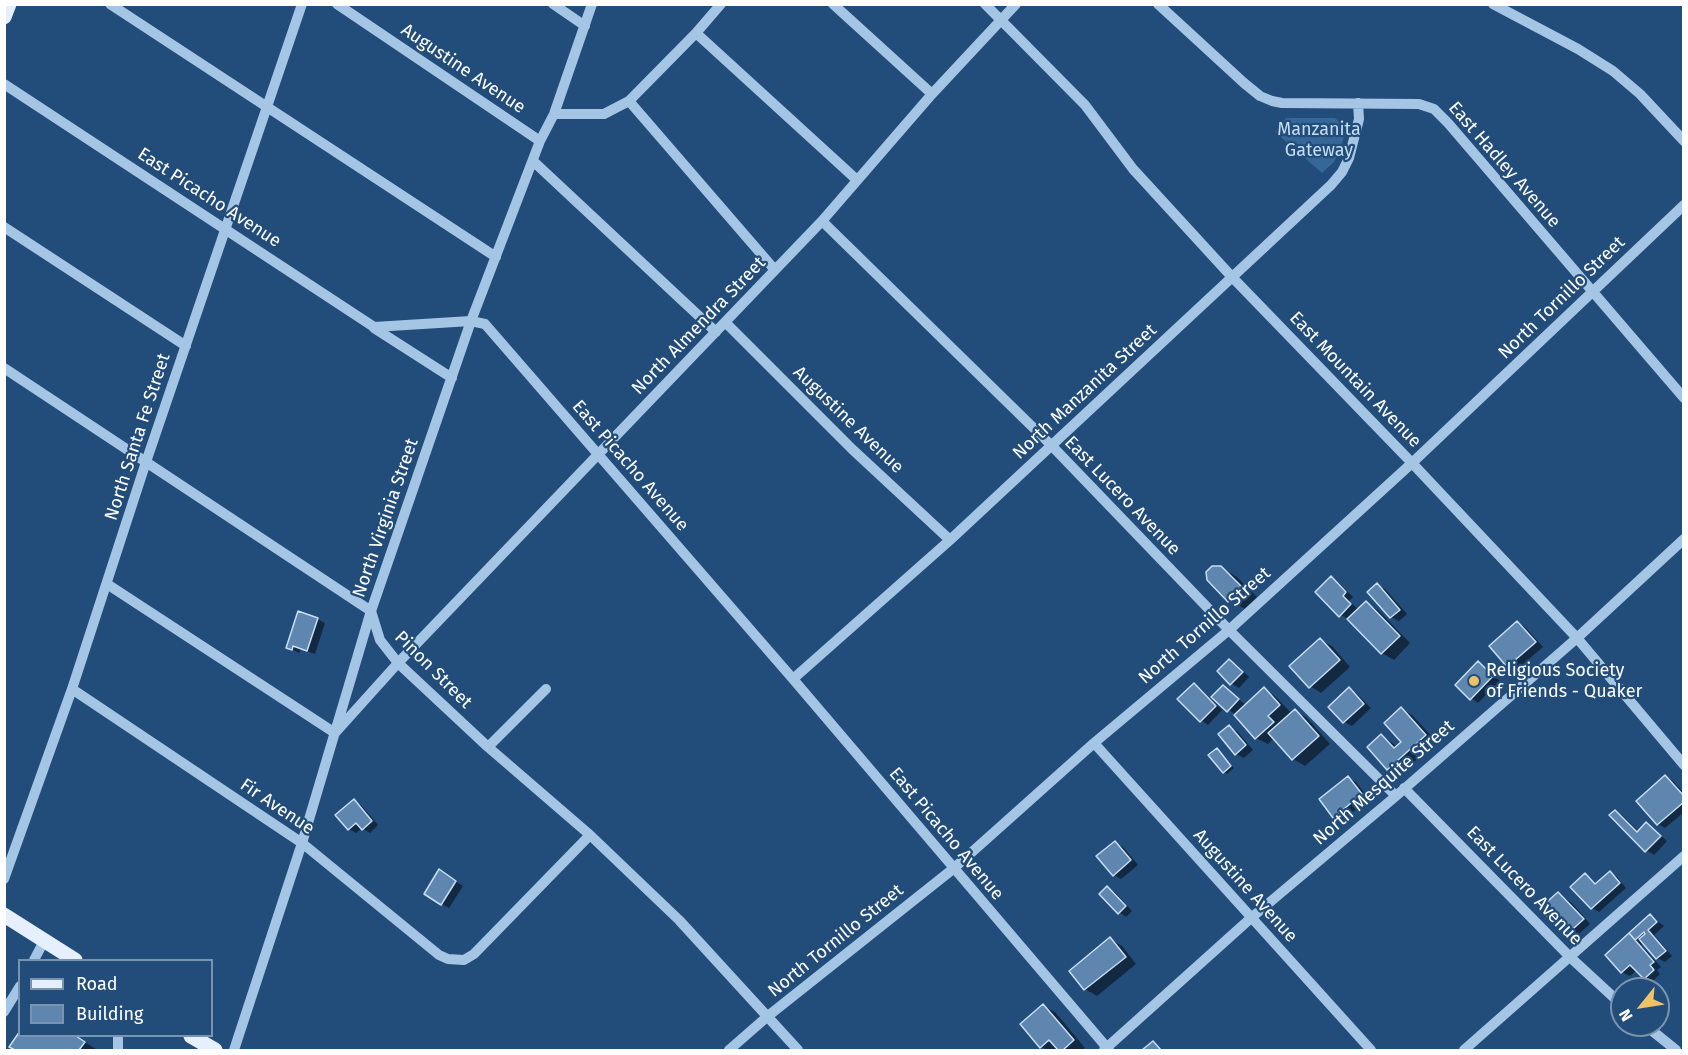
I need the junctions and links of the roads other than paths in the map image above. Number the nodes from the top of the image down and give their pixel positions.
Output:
1 (9, 4) edge
2 (110, 4) edge
3 (302, 4) edge
4 (337, 4) edge
5 (552, 4) edge
6 (592, 4) edge
7 (722, 4) edge
8 (833, 4) edge
9 (985, 4) edge
10 (1016, 4) edge
11 (1158, 4) edge
12 (1493, 4) edge
13 (4, 17) edge
14 (1000, 20) junction
15 (585, 26) junction
16 (696, 33) junction
17 (4, 84) edge
18 (932, 94) junction
19 (629, 101) junction
20 (1358, 103) junction
21 (267, 107) junction
22 (554, 114) junction
23 (540, 141) junction
24 (1683, 141) edge
25 (533, 161) junction
26 (857, 180) junction
27 (1683, 205) edge
28 (822, 221) junction
29 (4, 227) edge
30 (225, 228) junction
31 (496, 257) junction
32 (775, 270) junction
33 (1232, 277) junction
34 (1592, 292) junction
35 (471, 321) junction
36 (725, 322) junction
37 (374, 327) junction
38 (716, 332) junction
39 (186, 346) junction
40 (4, 368) edge
41 (452, 378) junction
42 (1683, 398) edge
43 (1052, 446) junction
44 (597, 454) junction
45 (146, 462) junction
46 (1412, 463) junction
47 (1683, 539) edge
48 (950, 540) junction
49 (107, 584) junction
50 (371, 611) junction
51 (1229, 630) junction
52 (1577, 638) junction
53 (398, 663) junction
54 (793, 679) junction
55 (72, 689) junction
56 (546, 689) dead end
57 (335, 733) junction
58 (1094, 742) junction
59 (488, 747) junction
60 (1683, 765) edge
61 (1404, 788) junction
62 (1396, 796) junction
63 (590, 836) junction
64 (302, 843) junction
65 (1683, 856) edge
66 (954, 869) junction
67 (4, 879) edge
68 (4, 915) edge
69 (1251, 918) junction
70 (44, 941) junction
71 (1571, 958) junction
72 (35, 959) edge
73 (73, 959) edge
74 (18, 989) edge
75 (1610, 994) edge
76 (4, 1012) edge
77 (768, 1016) junction
78 (194, 1037) edge
79 (1660, 1037) edge
80 (215, 1050) edge
81 (234, 1050) edge
82 (729, 1050) edge
83 (798, 1050) edge
84 (1107, 1050) edge
85 (1371, 1050) edge
86 (1464, 1050) edge
87 (1676, 1050) edge

1 - 13 main road
2 - 21 street
3 - 21 street, North Santa Fe Street
4 - 23 street, Augustine Avenue
5 - 15 street
6 - 15 street, North Virginia Street
7 - 16 street
8 - 18 street
9 - 14 street, East Mountain Avenue
10 - 14 street, North Almendra Street
11 - 20 street, East Hadley Avenue
12 - 24 street
14 - 18 street, North Almendra Street
14 - 33 street, East Mountain Avenue
15 - 22 street, North Virginia Street
16 - 19 street
16 - 26 street
17 - 30 street, East Picacho Avenue
18 - 26 street, North Almendra Street
19 - 22 street
19 - 32 street
20 - 33 street, North Manzanita Street
20 - 34 street, East Hadley Avenue
21 - 30 street, North Santa Fe Street
21 - 31 street
22 - 23 street, North Virginia Street
23 - 25 street, North Virginia Street
25 - 31 street, North Virginia Street
25 - 38 street
26 - 28 street, North Almendra Street
27 - 34 street, North Tornillo Street
28 - 32 street, North Almendra Street
28 - 43 street, East Lucero Avenue
29 - 39 street
30 - 37 street, East Picacho Avenue
30 - 39 street, North Santa Fe Street
31 - 35 street, North Virginia Street
32 - 36 street, North Almendra Street
33 - 43 street, North Manzanita Street
33 - 46 street, East Mountain Avenue
34 - 42 street, East Hadley Avenue
34 - 46 street, North Tornillo Street
35 - 37 street
35 - 41 street, North Virginia Street
35 - 44 street, East Picacho Avenue
36 - 38 street, North Almendra Street
36 - 48 street, Augustine Avenue
37 - 41 street, East Picacho Avenue
38 - 44 street, North Almendra Street
39 - 45 street, North Santa Fe Street
40 - 45 street
41 - 50 street, North Virginia Street
43 - 48 street, North Manzanita Street
43 - 51 street, East Lucero Avenue
44 - 53 street, North Almendra Street
44 - 54 street, East Picacho Avenue
45 - 49 street, North Santa Fe Street
45 - 50 street
46 - 51 street, North Tornillo Street
46 - 52 street, East Mountain Avenue
47 - 52 street, North Mesquite Street
48 - 54 street, North Manzanita Street
49 - 55 street, North Santa Fe Street
49 - 57 street
50 - 53 street, Pinon Street
50 - 57 street, North Virginia Street
51 - 58 street, North Tornillo Street
51 - 62 street, East Lucero Avenue
52 - 60 street, East Mountain Avenue
52 - 61 street, North Mesquite Street
53 - 57 street, North Almendra Street
53 - 59 street, Pinon Street
54 - 66 street, East Picacho Avenue
55 - 64 street, Fir Avenue
55 - 67 street, North Santa Fe Street
56 - 59 street
57 - 64 street, North Virginia Street
58 - 66 street, North Tornillo Street
58 - 69 street, Augustine Avenue
59 - 63 street, Pinon Street
61 - 62 street, North Mesquite Street
61 - 71 street, East Lucero Avenue
62 - 69 street, North Mesquite Street
63 - 64 street, Fir Avenue
63 - 77 street, Pinon Street
64 - 81 street, North Virginia Street
65 - 71 street
66 - 77 street, North Tornillo Street
66 - 84 street, East Picacho Avenue
68 - 70 main road
69 - 84 street, North Mesquite Street
69 - 85 street, Augustine Avenue
70 - 72 street
70 - 73 main road
71 - 75 street, East Lucero Avenue
71 - 86 street
74 - 76 street
77 - 82 street, North Tornillo Street
77 - 83 street, Pinon Street
78 - 80 main road
79 - 87 street

